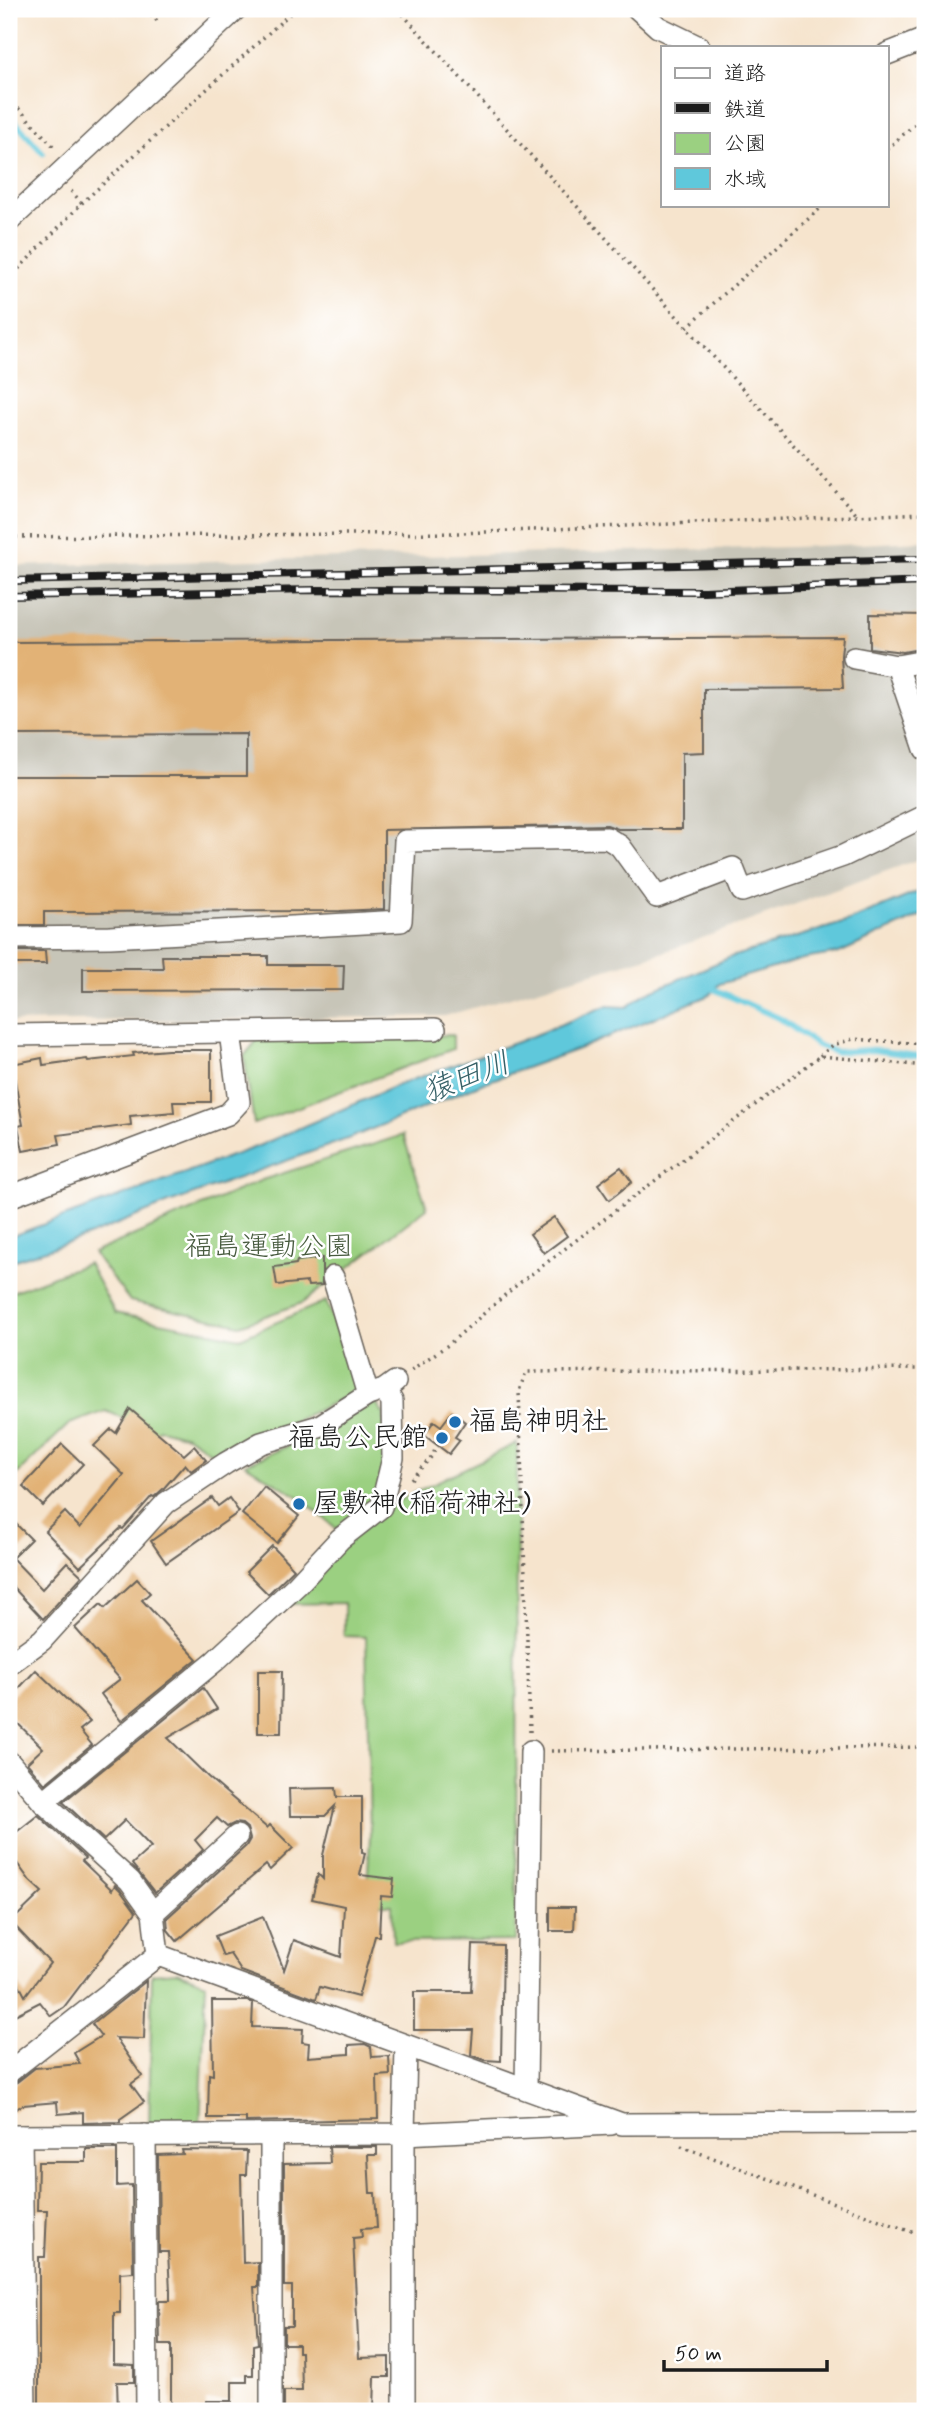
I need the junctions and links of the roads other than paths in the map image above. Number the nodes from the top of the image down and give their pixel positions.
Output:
1 (236, 9) edge
2 (638, 9) edge
3 (925, 39) edge
4 (697, 46) edge
5 (888, 54) edge
6 (9, 220) edge
7 (853, 658) dead end
8 (925, 661) edge
9 (897, 666) junction
10 (925, 749) edge
11 (925, 817) edge
12 (9, 938) edge
13 (435, 1029) dead end
14 (230, 1032) junction
15 (9, 1035) edge
16 (9, 1197) edge
17 (333, 1277) dead end
18 (382, 1389) junction
19 (9, 1664) edge
20 (531, 1751) road end
21 (9, 1762) edge
22 (43, 1802) junction
23 (237, 1836) dead end
24 (153, 1913) junction
25 (158, 1955) junction
26 (407, 2047) junction
27 (9, 2072) edge
28 (526, 2087) junction
29 (925, 2123) edge
30 (622, 2124) junction
31 (404, 2134) junction
32 (145, 2135) junction
33 (271, 2135) junction
34 (15, 2136) edge
35 (25, 2411) edge
36 (147, 2411) edge
37 (271, 2411) edge
38 (404, 2411) edge

1 - 6 street
2 - 4 street
3 - 5 street
7 - 9 street
8 - 9 street
9 - 10 street
11 - 12 street
13 - 14 street
14 - 15 street
14 - 16 street
17 - 18 street
18 - 19 street
18 - 22 street
20 - 28 street
21 - 22 street
22 - 24 street
23 - 24 street
24 - 25 street
25 - 26 street
25 - 27 street
26 - 28 street
26 - 31 street
28 - 30 street
29 - 30 street
30 - 31 street
31 - 33 street
31 - 38 street
32 - 33 street
32 - 34 street
32 - 36 street
33 - 37 street
34 - 35 street

